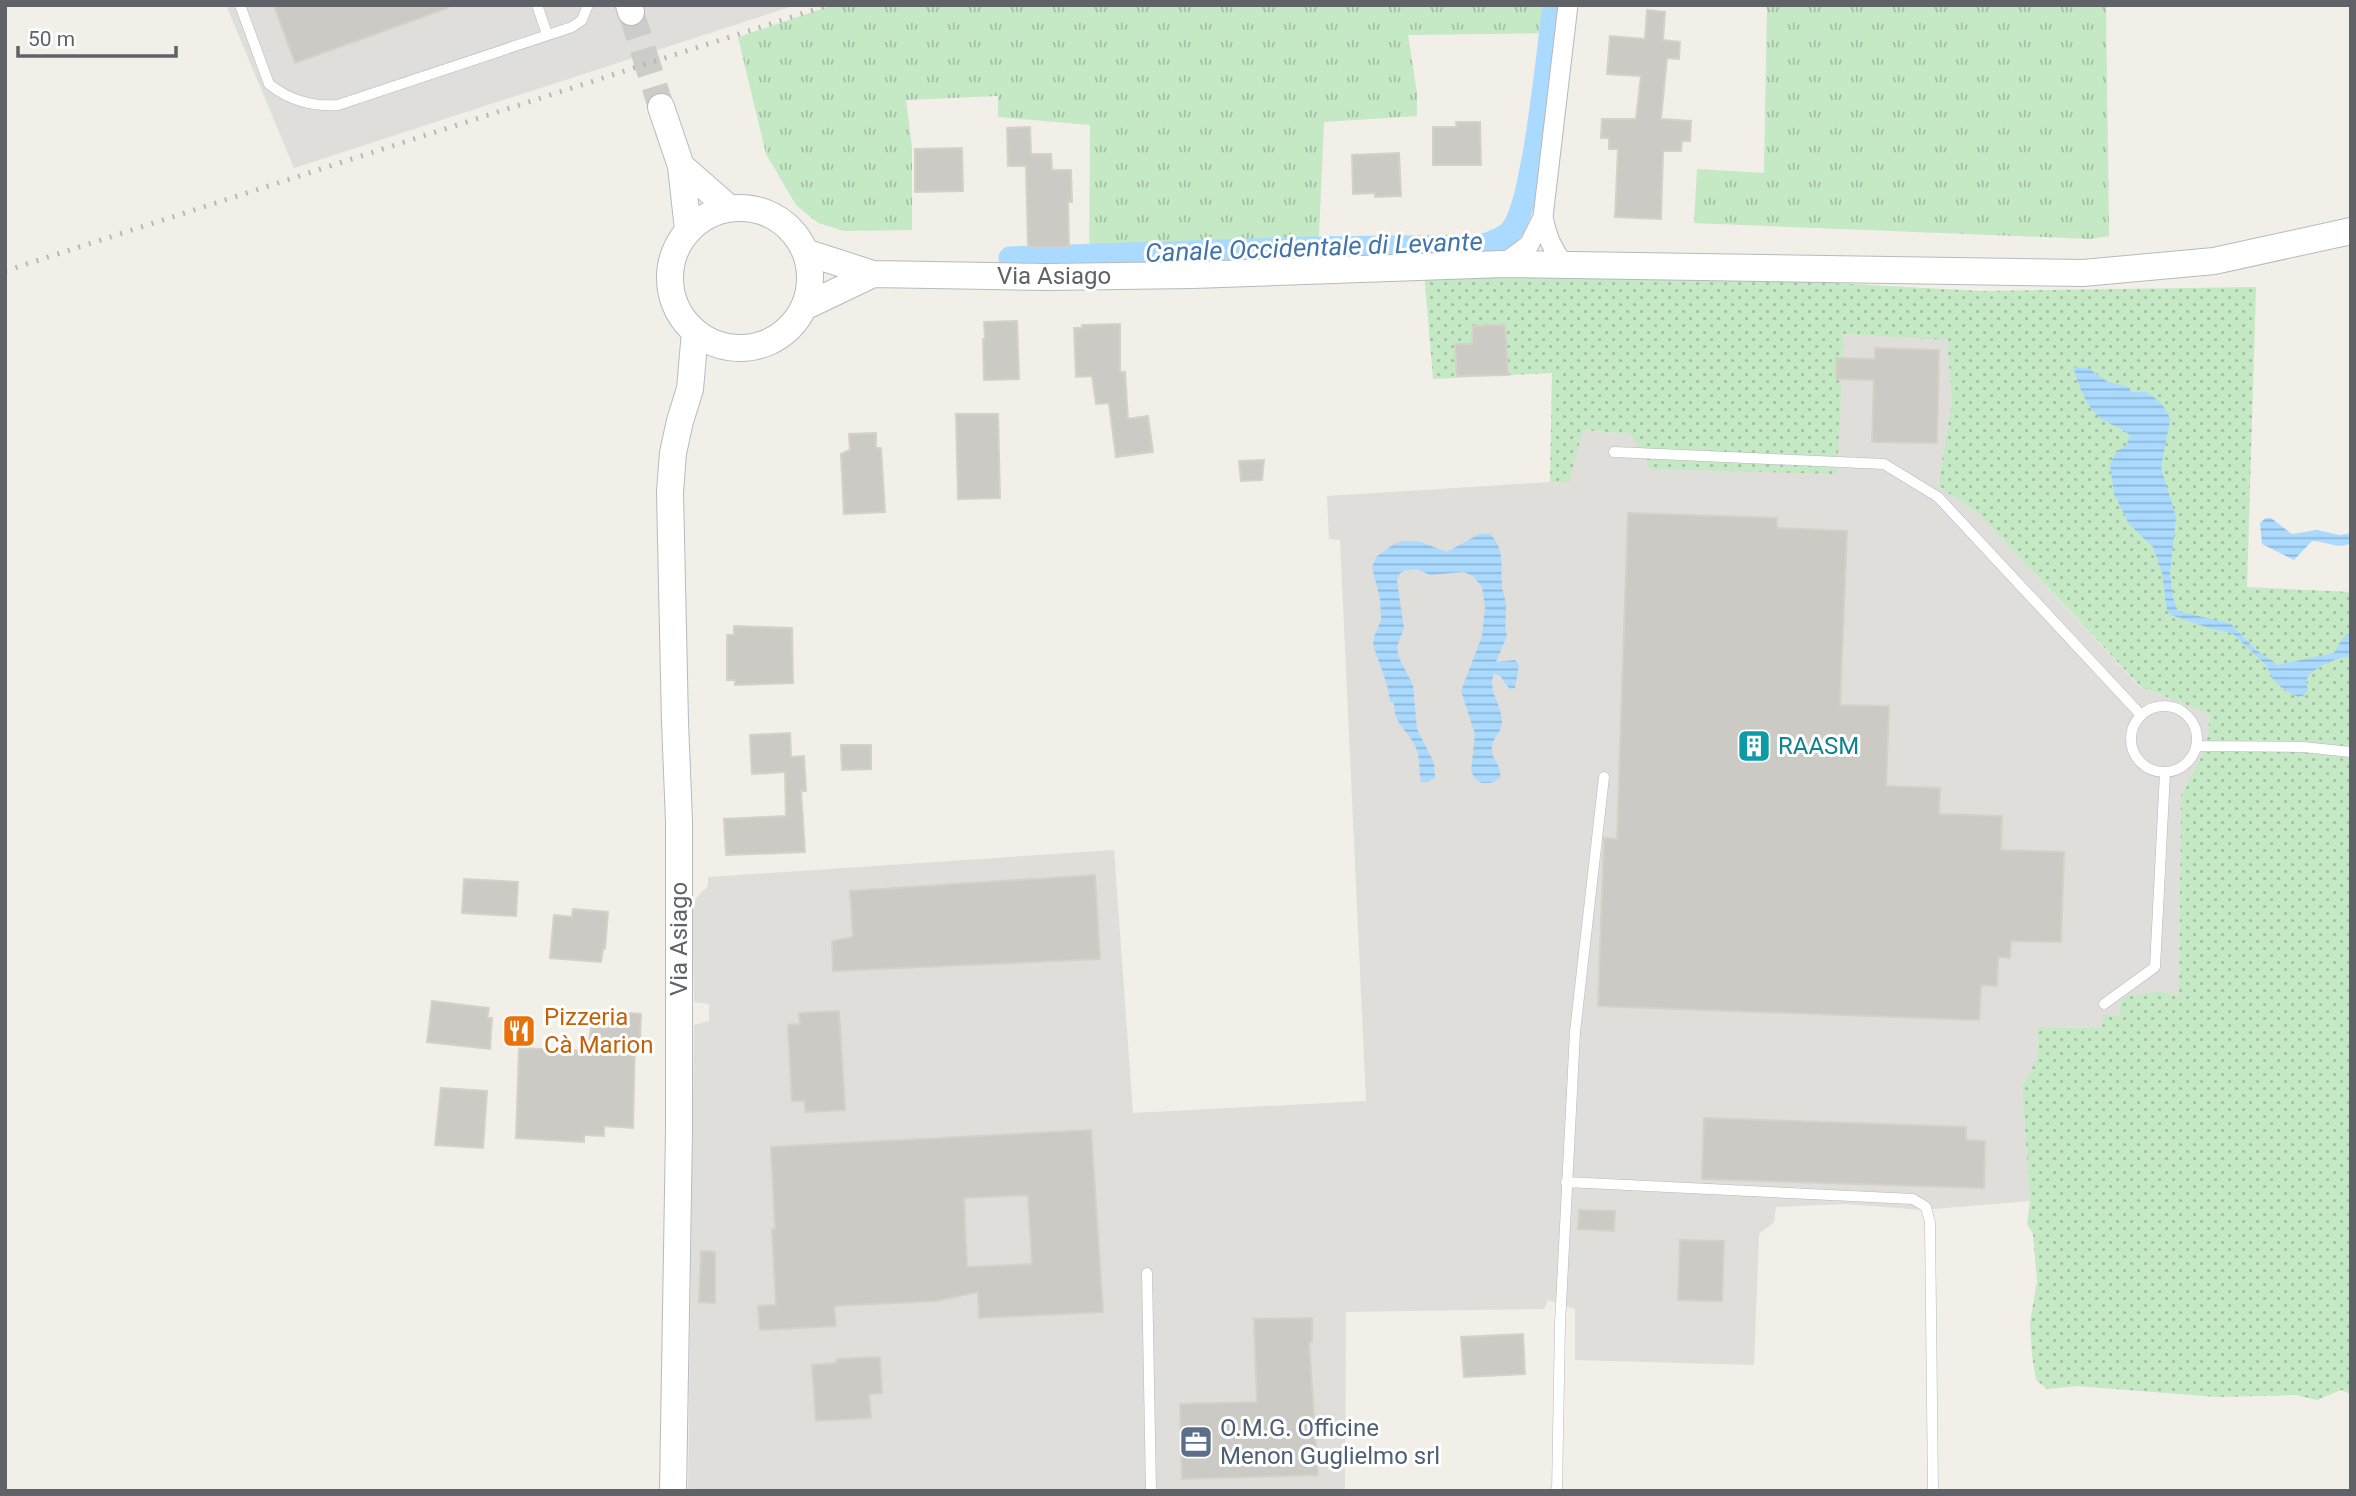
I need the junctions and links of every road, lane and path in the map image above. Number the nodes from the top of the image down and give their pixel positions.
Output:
1 (240, 5) edge
2 (537, 5) edge
3 (588, 5) edge
4 (1568, 5) edge
5 (547, 34) junction
6 (661, 107) tunnel mouth
7 (681, 166) junction
8 (729, 208) junction
9 (1543, 217) junction
10 (688, 230) junction
11 (2351, 231) edge
12 (805, 252) junction
13 (1503, 264) junction
14 (1565, 265) junction
15 (873, 274) junction
16 (804, 307) junction
17 (695, 332) junction
18 (727, 347) junction
19 (690, 389) junction
20 (1614, 452) dead end
21 (2141, 715) junction
22 (2196, 746) junction
23 (2351, 752) edge
24 (2165, 773) junction
25 (1604, 777) dead end
26 (2104, 1004) dead end
27 (1566, 1182) junction
28 (1147, 1273) dead end
29 (673, 1491) edge
30 (1151, 1491) edge
31 (1557, 1491) edge
32 (1933, 1491) edge

1 - 5 lane
2 - 5 lane
3 - 5 lane
4 - 9 street
6 - 7 main road
7 - 8 main road
7 - 10 main road
8 - 10 main road
8 - 12 main road
9 - 13 street
9 - 14 street
10 - 17 main road
11 - 14 main road, Via Asiago
12 - 15 main road, Via Asiago
12 - 16 main road
13 - 14 main road, Via Asiago
13 - 15 main road, Via Asiago
15 - 16 main road, Via Asiago
16 - 18 main road, Via Asiago
17 - 18 main road
17 - 19 main road, Via Asiago
18 - 19 main road, Via Asiago
19 - 29 main road, Via Asiago
20 - 21 lane
21 - 22 lane
21 - 24 lane
22 - 23 lane
22 - 24 lane
24 - 26 lane
25 - 27 lane
27 - 31 lane
27 - 32 lane
28 - 30 lane

